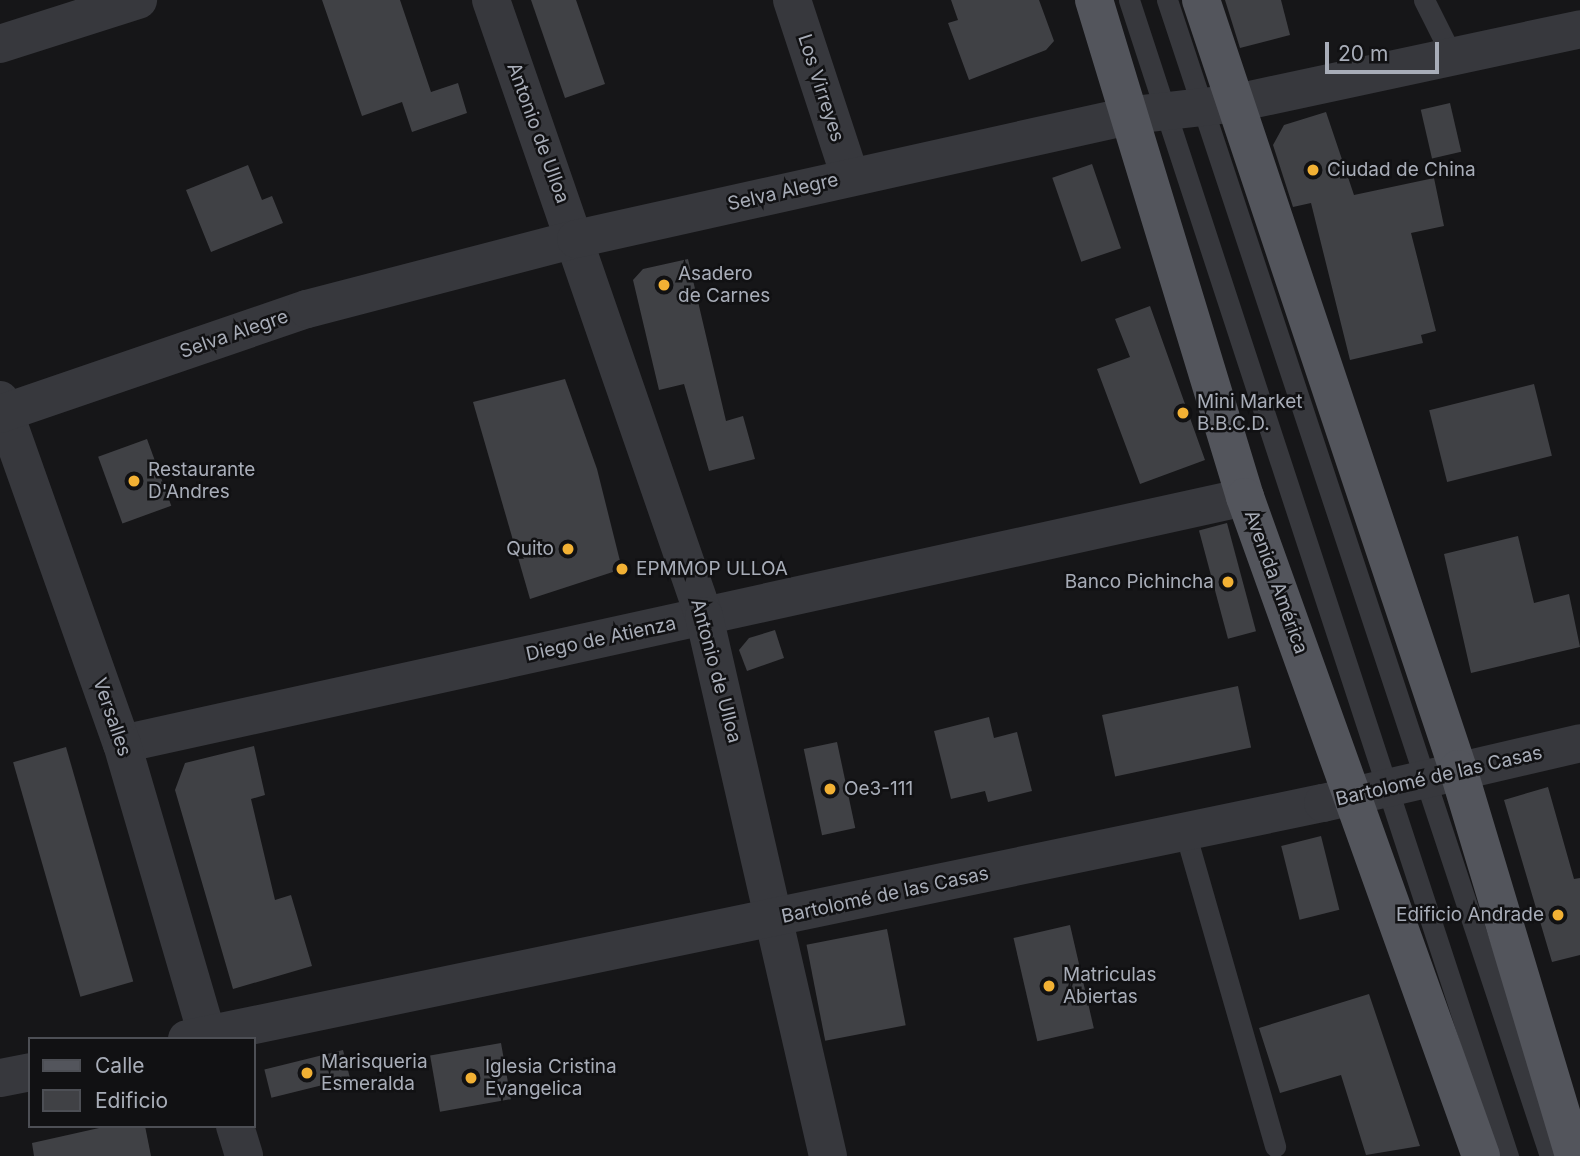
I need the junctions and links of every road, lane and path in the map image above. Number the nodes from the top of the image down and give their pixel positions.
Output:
1 (138, 0) edge
2 (491, 0) edge
3 (792, 0) edge
4 (1094, 0) edge
5 (1129, 0) edge
6 (1167, 0) edge
7 (1201, 0) edge
8 (1424, 0) edge
9 (1580, 29) edge
10 (0, 44) edge
11 (1452, 56) junction
12 (1184, 109) junction
13 (850, 176) junction
14 (576, 239) junction
15 (1, 409) edge
16 (1245, 497) junction
17 (704, 617) junction
18 (1580, 743) edge
19 (122, 744) junction
20 (1458, 769) junction
21 (1420, 779) junction
22 (1367, 792) junction
23 (1185, 832) junction
24 (778, 918) junction
25 (201, 1037) edge
26 (28, 1072) edge
27 (0, 1078) edge
28 (236, 1128) edge
29 (1275, 1146) dead end
30 (1569, 1155) edge
31 (244, 1156) edge
32 (828, 1156) edge
33 (1481, 1156) edge
34 (1508, 1156) edge

1 - 10 street
2 - 14 street, Antonio de Ulloa
3 - 13 street, Los Virreyes
4 - 12 main road, Avenida América
5 - 12 lane
6 - 12 lane
7 - 12 main road, Avenida América
8 - 11 lane
9 - 11 street, Selva Alegre
11 - 12 street, Selva Alegre
12 - 13 street, Selva Alegre
12 - 16 main road, Avenida América
12 - 20 main road, Avenida América
12 - 21 lane
12 - 22 lane
13 - 14 street, Selva Alegre
14 - 15 street, Selva Alegre
14 - 17 street, Antonio de Ulloa
15 - 19 street, Versalles
16 - 17 street, Diego de Atienza
16 - 22 main road, Avenida América
17 - 19 street, Diego de Atienza
17 - 24 street, Antonio de Ulloa
18 - 20 street, Bartolomé de las Casas
19 - 25 street, Versalles
20 - 21 street, Bartolomé de las Casas
20 - 30 main road, Avenida América
21 - 22 street, Bartolomé de las Casas
21 - 30 lane
22 - 23 street, Bartolomé de las Casas
22 - 33 main road, Avenida América
22 - 34 lane
23 - 24 street, Bartolomé de las Casas
23 - 29 lane
24 - 25 street, Bartolomé de las Casas
24 - 32 street, Antonio de Ulloa
26 - 27 street
28 - 31 street

